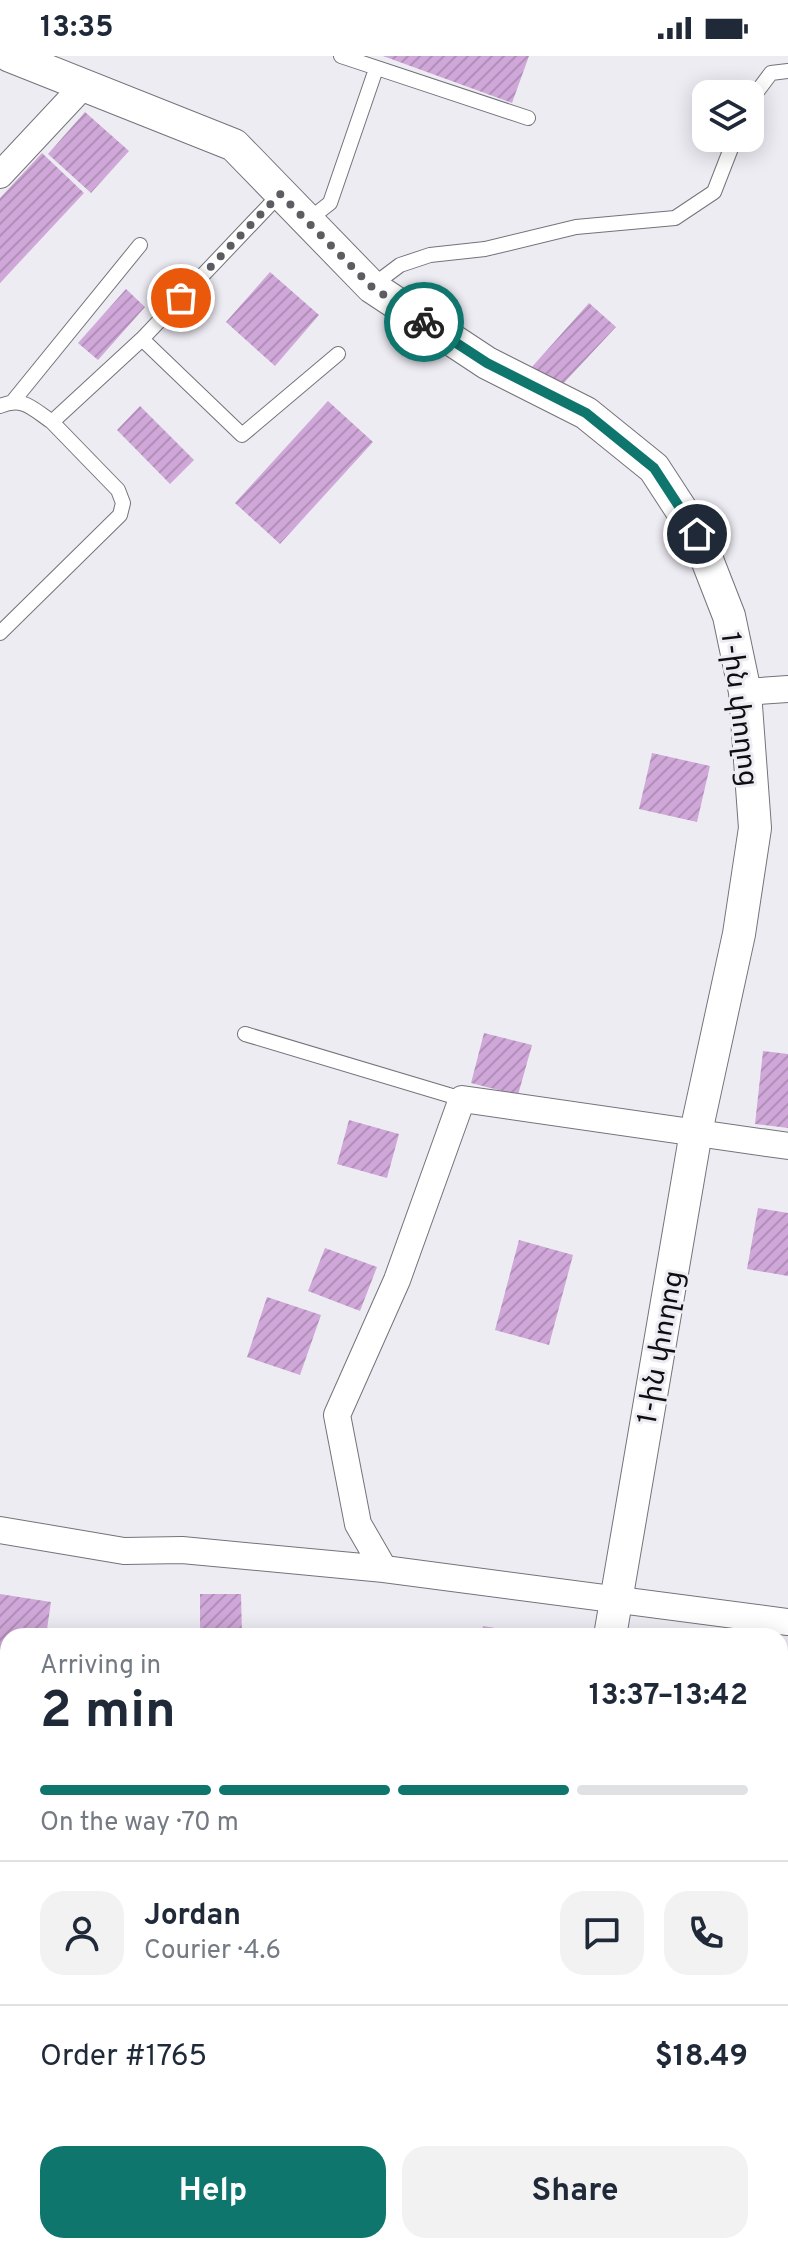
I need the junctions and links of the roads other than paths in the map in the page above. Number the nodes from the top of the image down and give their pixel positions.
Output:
1 (13, 56) edge
2 (341, 56) edge
3 (376, 69) junction
4 (788, 71) edge
5 (764, 82) edge
6 (85, 84) junction
7 (528, 118) dead end
8 (730, 152) edge
9 (0, 175) edge
10 (280, 194) junction
11 (307, 221) junction
12 (140, 245) dead end
13 (372, 287) junction
14 (142, 339) junction
15 (338, 354) dead end
16 (7, 403) edge
17 (52, 422) junction
18 (0, 633) edge
19 (788, 689) edge
20 (745, 692) junction
21 (245, 1034) dead end
22 (462, 1099) junction
23 (696, 1132) junction
24 (788, 1146) edge
25 (0, 1530) edge
26 (384, 1569) junction
27 (614, 1600) junction
28 (788, 1622) edge
29 (611, 1628) edge

1 - 6 street, 1-ին փողոց
2 - 3 lane
3 - 7 lane
3 - 11 lane
4 - 5 lane
6 - 9 street
6 - 10 street, 1-ին փողոց
8 - 13 lane
10 - 11 street, 1-ին փողոց
10 - 14 lane
11 - 13 street, 1-ին փողոց
12 - 16 lane
13 - 20 street, 1-ին փողոց
14 - 15 lane
14 - 17 lane
16 - 17 lane
17 - 18 lane
19 - 20 street
20 - 23 street, 1-ին փողոց
21 - 22 lane
22 - 23 street
22 - 26 street
23 - 24 street
23 - 27 street, 1-ին փողոց
25 - 26 street
26 - 27 street
27 - 28 street
27 - 29 street, 1-ին փողոց

